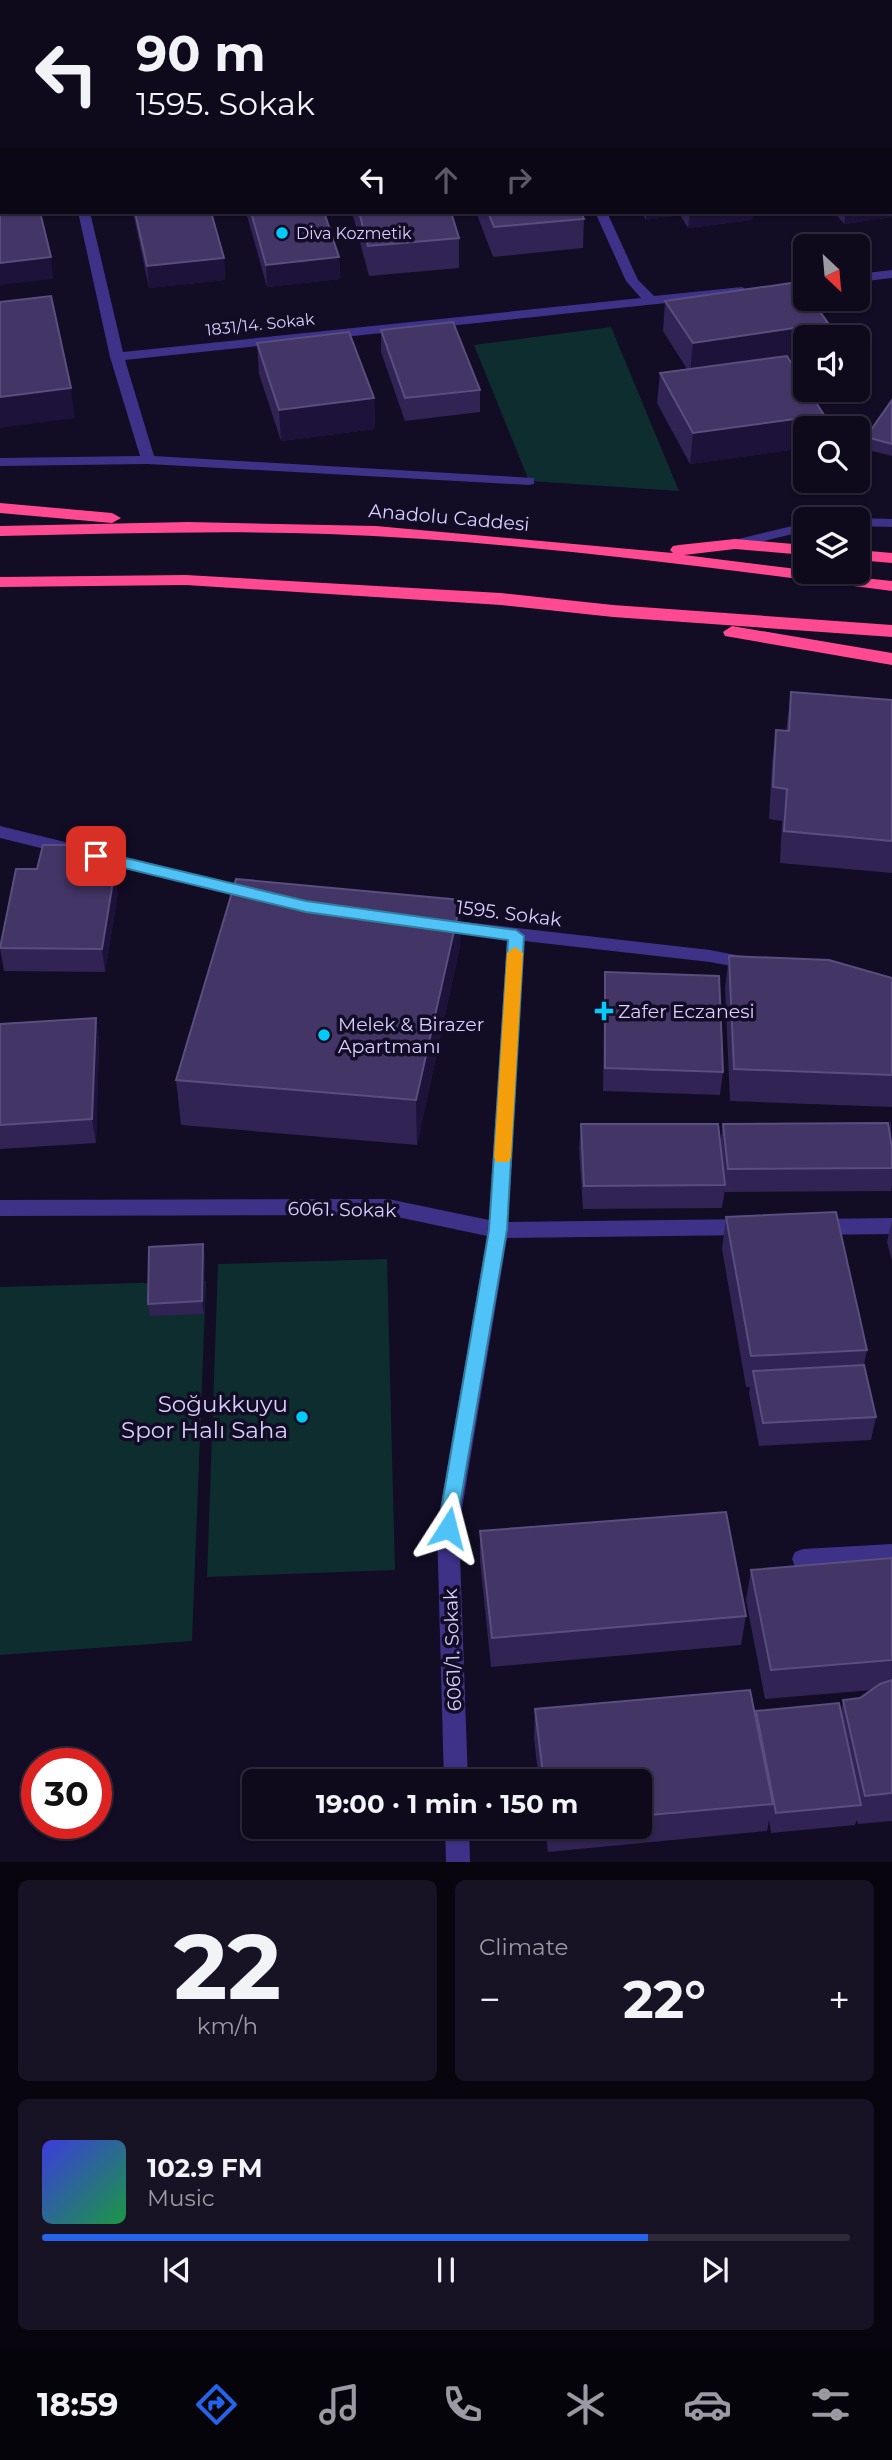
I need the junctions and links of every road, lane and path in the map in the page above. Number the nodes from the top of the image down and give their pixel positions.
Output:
1 (84, 214) edge
2 (602, 214) edge
3 (892, 274) edge
4 (870, 277) edge
5 (754, 290) edge
6 (651, 301) junction
7 (117, 357) junction
8 (148, 460) junction
9 (0, 462) edge
10 (529, 481) dead end
11 (0, 508) edge
12 (870, 522) edge
13 (892, 523) edge
14 (215, 527) junction
15 (793, 530) edge
16 (0, 531) edge
17 (735, 544) junction
18 (793, 549) edge
19 (642, 553) junction
20 (870, 556) edge
21 (892, 558) edge
22 (0, 582) edge
23 (892, 586) edge
24 (613, 611) junction
25 (892, 631) edge
26 (892, 659) edge
27 (0, 832) edge
28 (280, 900) edge
29 (424, 923) edge
30 (516, 936) junction
31 (775, 969) edge
32 (0, 1208) edge
33 (892, 1226) edge
34 (770, 1227) edge
35 (797, 1227) edge
36 (498, 1230) junction
37 (892, 1554) edge
38 (803, 1559) dead end
39 (456, 1769) edge
40 (457, 1839) edge
41 (458, 1861) edge

1 - 7 street
2 - 6 street
3 - 4 street
5 - 6 street, 1831/14. Sokak
6 - 7 street, 1831/14. Sokak
7 - 8 street
8 - 9 street
8 - 10 street
11 - 14 highway
12 - 13 street
14 - 16 highway, Anadolu Caddesi
14 - 19 highway, Anadolu Caddesi
15 - 17 street
17 - 18 highway
17 - 19 highway
19 - 23 highway, Anadolu Caddesi
20 - 21 highway
22 - 24 highway
24 - 25 highway
24 - 26 highway
27 - 28 street
29 - 30 street, 1595. Sokak
30 - 31 street, 1595. Sokak
30 - 36 street, 6061/1. Sokak
32 - 36 street, 6061. Sokak
33 - 35 street
34 - 36 street, 6061. Sokak
36 - 39 street, 6061/1. Sokak
37 - 38 street
40 - 41 street

